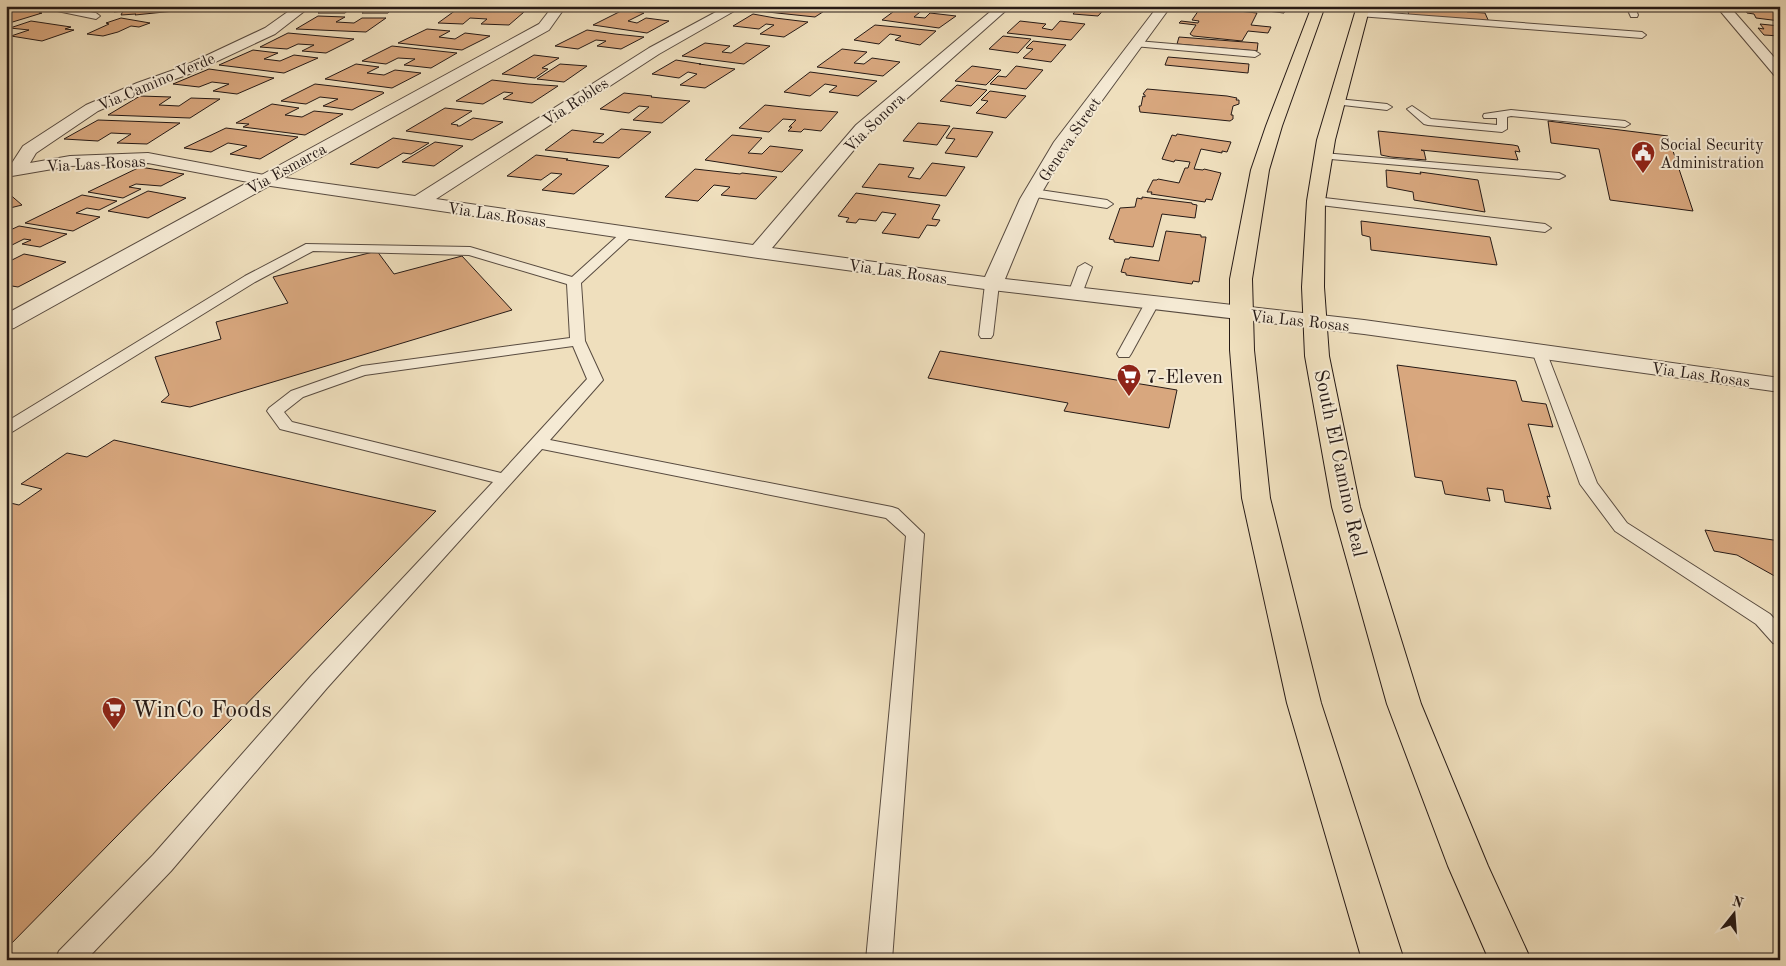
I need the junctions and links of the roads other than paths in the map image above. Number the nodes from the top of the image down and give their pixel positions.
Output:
1 (37, 6) edge
2 (305, 6) edge
3 (560, 6) edge
4 (737, 6) edge
5 (1005, 6) edge
6 (1165, 6) edge
7 (1319, 6) edge
8 (1630, 6) edge
9 (1722, 6) edge
10 (1363, 10) edge
11 (1634, 15) dead end
12 (96, 16) dead end
13 (1642, 35) dead end
14 (1137, 44) junction
15 (1255, 54) dead end
16 (1780, 73) edge
17 (1338, 102) junction
18 (1387, 107) dead end
19 (1412, 109) dead end
20 (1502, 114) junction
21 (1488, 116) dead end
22 (1625, 124) dead end
23 (1323, 156) junction
24 (12, 170) edge
25 (1559, 176) dead end
26 (264, 180) junction
27 (1032, 194) junction
28 (1316, 201) junction
29 (418, 203) junction
30 (1107, 204) dead end
31 (1545, 228) dead end
32 (628, 233) junction
33 (758, 252) junction
34 (1085, 267) dead end
35 (574, 282) junction
36 (992, 284) junction
37 (1075, 294) junction
38 (1152, 302) junction
39 (1243, 314) junction
40 (1315, 322) junction
41 (6, 323) edge
42 (986, 335) dead end
43 (578, 341) junction
44 (1539, 351) junction
45 (1124, 354) dead end
46 (1780, 385) edge
47 (6, 429) edge
48 (537, 443) junction
49 (504, 479) junction
50 (1780, 638) edge
51 (68, 960) edge
52 (880, 960) edge
53 (1383, 960) edge
54 (1510, 960) edge

1 - 12 lane
2 - 24 street, Via Camino Verde
3 - 26 street, Via Esmarca
4 - 29 street, Via Robles
5 - 33 street, Via Sonora
6 - 14 street, Geneva Street
7 - 39 main road
8 - 11 lane
9 - 16 street
10 - 13 lane
10 - 17 main road, South El Camino Real
14 - 15 lane
14 - 27 street, Geneva Street
17 - 18 lane
17 - 23 main road, South El Camino Real
19 - 20 lane
20 - 21 lane
20 - 22 lane
23 - 25 lane
23 - 28 main road, South El Camino Real
24 - 26 street, Via Las Rosas
26 - 29 street, Via Las Rosas
26 - 41 street, Via Esmarca
27 - 30 lane
27 - 36 street, Geneva Street
28 - 31 lane
28 - 40 main road, South El Camino Real
29 - 32 street, Via Las Rosas
32 - 33 street, Via Las Rosas
32 - 35 lane
33 - 36 street, Via Las Rosas
34 - 37 lane
35 - 43 lane
35 - 47 lane
36 - 37 street, Via Las Rosas
36 - 42 lane
37 - 38 street, Via Las Rosas
38 - 39 street, Via Las Rosas
38 - 45 lane
39 - 40 street, Via Las Rosas
39 - 53 main road
40 - 44 street, Via Las Rosas
40 - 54 main road, South El Camino Real
43 - 48 lane
43 - 49 lane
44 - 46 street, Via Las Rosas
44 - 50 lane
48 - 49 lane
48 - 52 lane
49 - 51 lane

